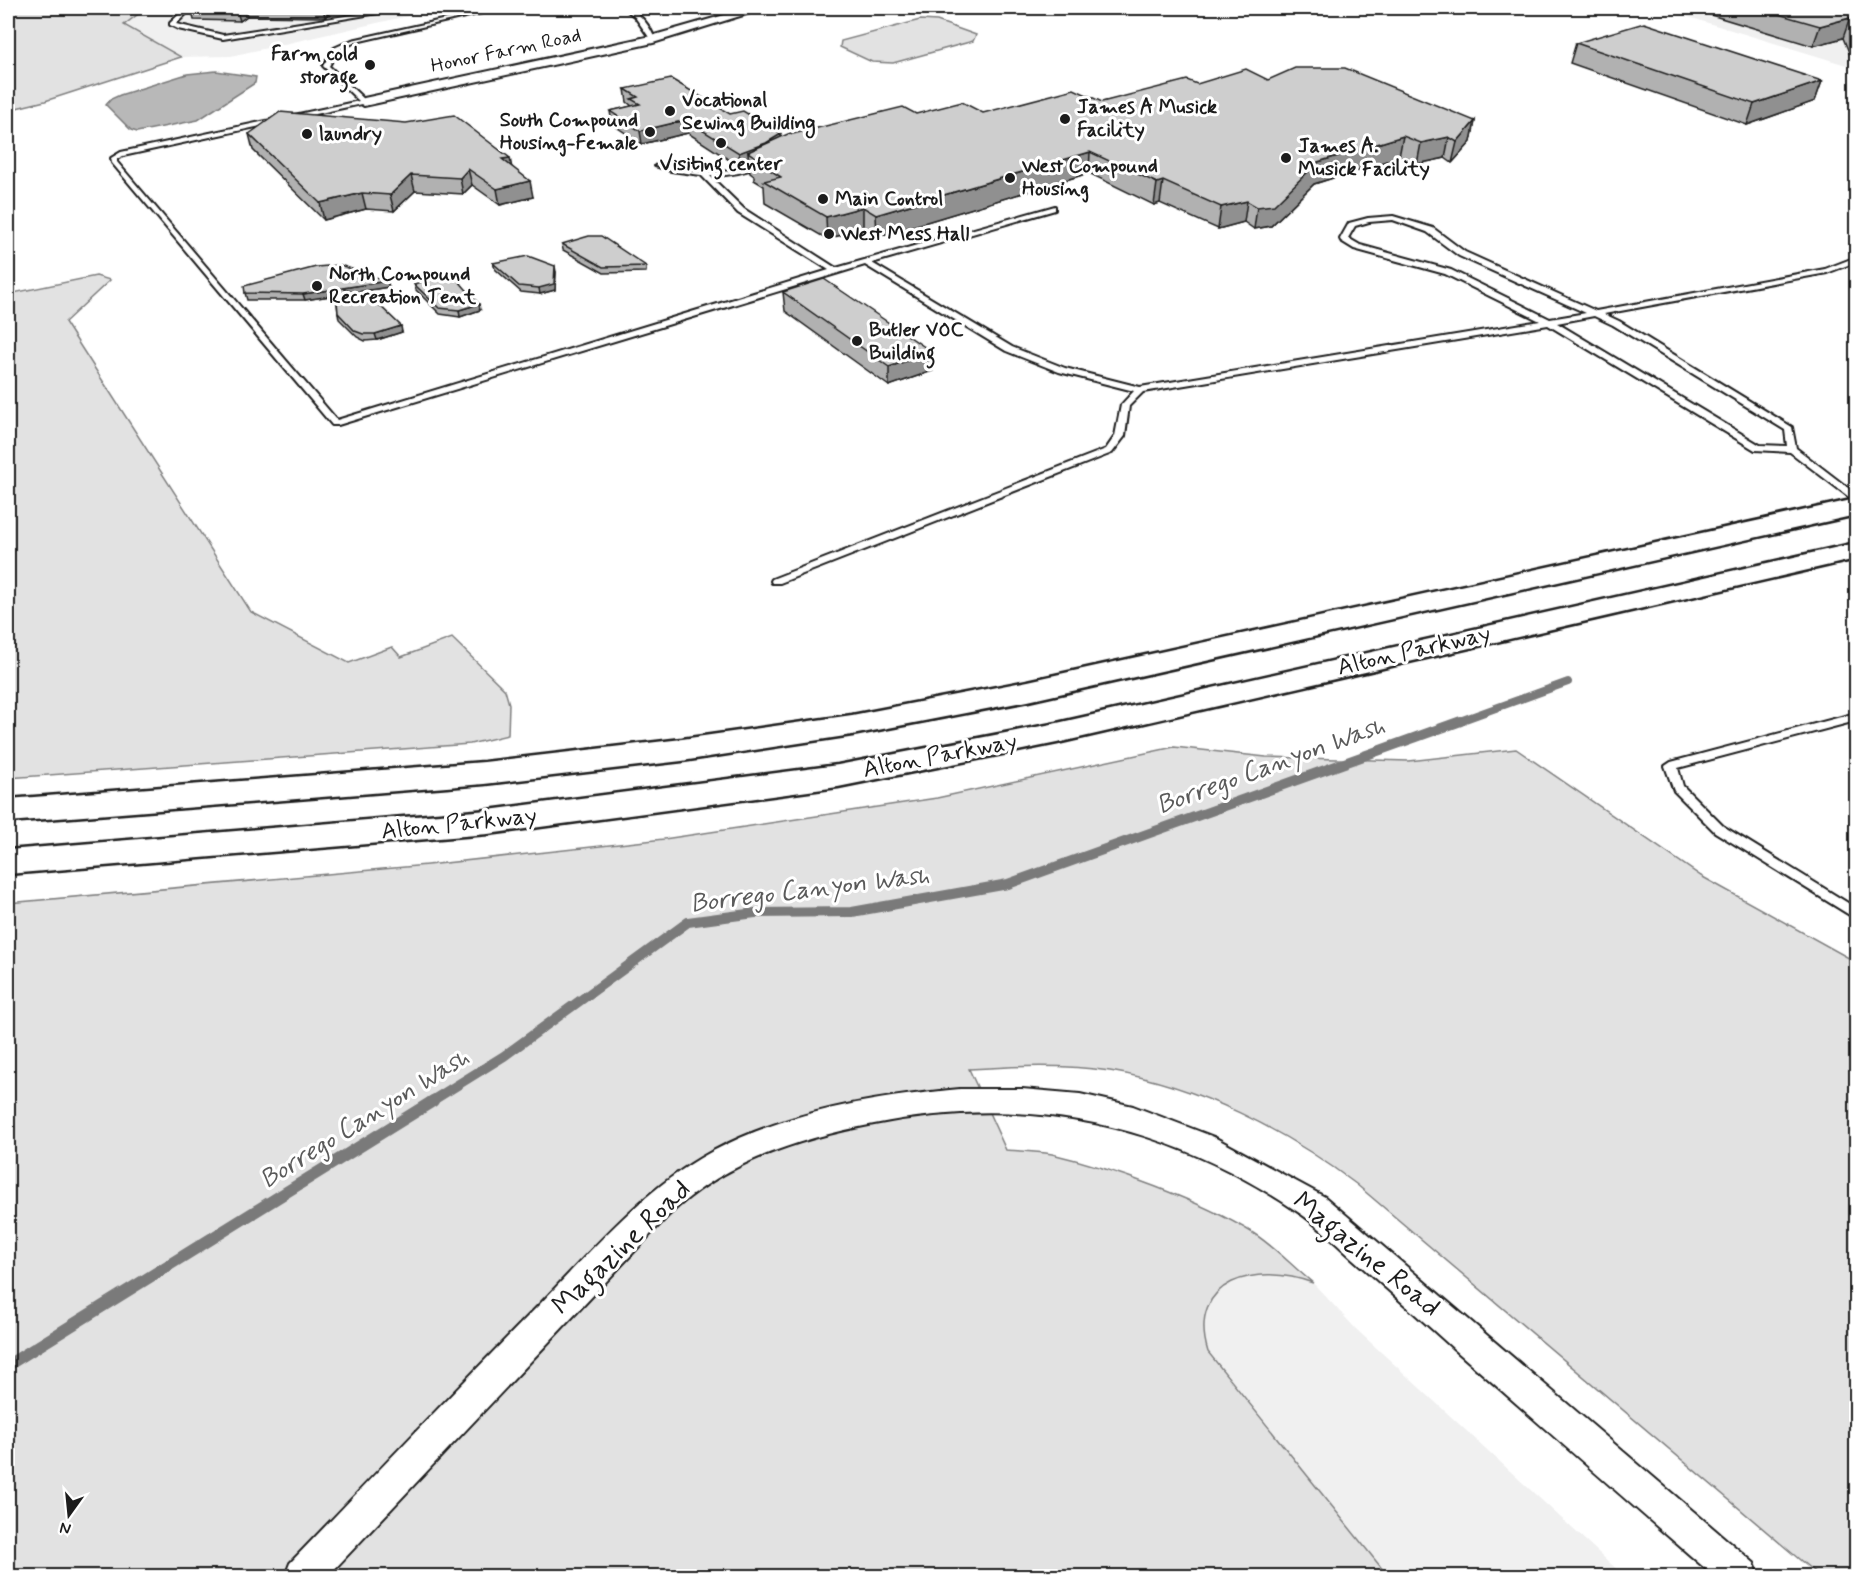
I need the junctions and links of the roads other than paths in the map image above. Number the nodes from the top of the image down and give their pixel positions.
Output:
1 (189, 8) edge
2 (405, 8) edge
3 (501, 8) edge
4 (626, 8) edge
5 (760, 8) edge
6 (653, 39) junction
7 (364, 102) junction
8 (772, 159) edge
9 (658, 166) dead end
10 (704, 174) junction
11 (1052, 208) dead end
12 (1857, 259) edge
13 (867, 263) junction
14 (835, 271) junction
15 (1597, 314) junction
16 (1550, 322) junction
17 (1140, 390) junction
18 (1792, 449) junction
19 (1857, 498) edge
20 (1857, 507) edge
21 (1857, 551) edge
22 (776, 581) dead end
23 (1857, 717) edge
24 (8, 811) edge
25 (8, 862) edge
26 (1857, 914) edge
27 (303, 1576) edge
28 (1741, 1576) edge

1 - 2 lane
3 - 7 lane
4 - 6 lane
5 - 6 street, Honor Farm Road
6 - 7 street, Honor Farm Road
7 - 14 lane
8 - 10 lane
9 - 10 lane
10 - 14 lane
11 - 13 lane
12 - 15 lane
13 - 14 lane
13 - 17 lane
15 - 16 lane
15 - 16 lane
15 - 18 lane
16 - 17 lane
16 - 18 lane
17 - 22 lane
18 - 19 lane
20 - 24 main road, Alton Parkway
21 - 25 main road, Alton Parkway
23 - 26 lane
27 - 28 street, Magazine Road

